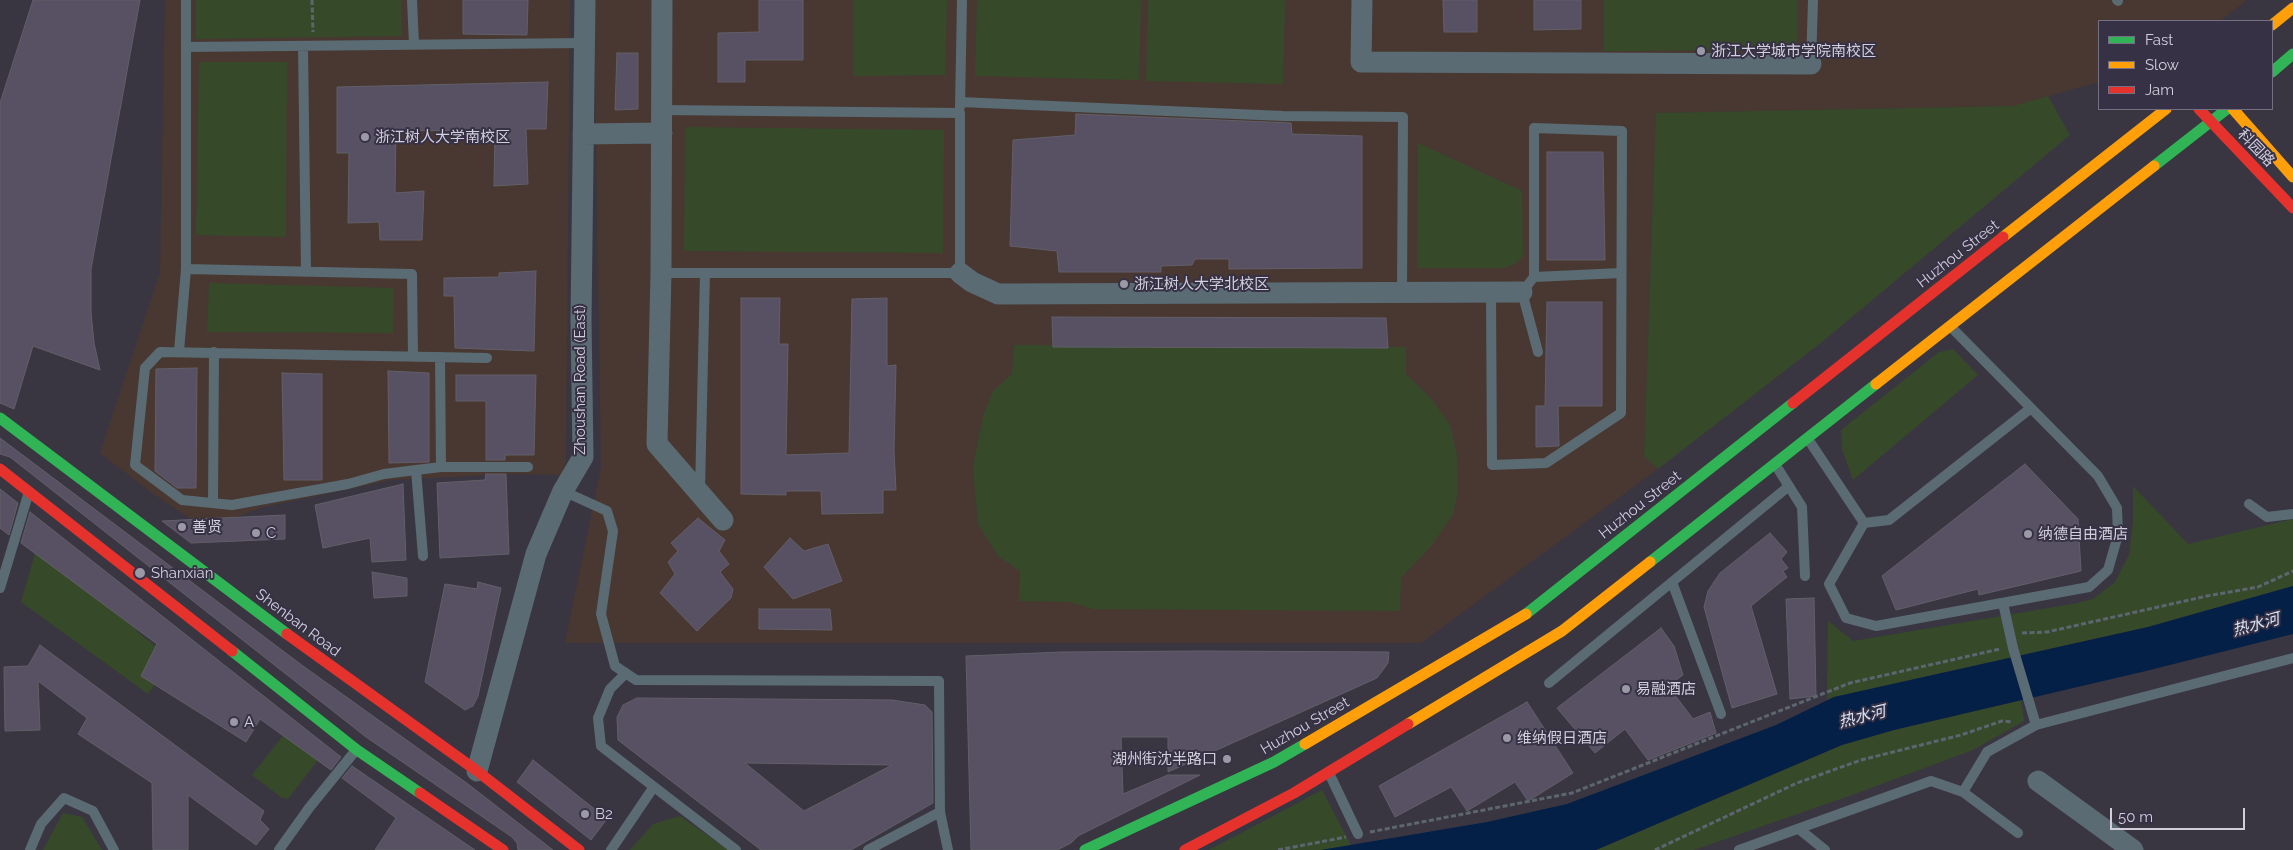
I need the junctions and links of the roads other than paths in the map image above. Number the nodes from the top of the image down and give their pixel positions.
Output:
1 (186, 0) edge
2 (412, 0) edge
3 (584, 0) edge
4 (662, 0) edge
5 (962, 0) edge
6 (1362, 0) edge
7 (1813, 0) edge
8 (2293, 8) edge
9 (2273, 24) edge
10 (584, 43) junction
11 (414, 44) junction
12 (308, 46) junction
13 (186, 47) junction
14 (2293, 54) edge
15 (1811, 64) joint
16 (2273, 71) edge
17 (960, 102) junction
18 (662, 110) junction
19 (2165, 110) edge
20 (2200, 110) edge
21 (2226, 110) edge
22 (2235, 110) edge
23 (960, 113) junction
24 (2210, 123) junction
25 (662, 133) junction
26 (583, 134) junction
27 (2293, 177) edge
28 (2293, 208) edge
29 (186, 269) junction
30 (306, 272) junction
31 (1621, 272) junction
32 (660, 273) junction
33 (705, 273) junction
34 (960, 273) junction
35 (1528, 284) junction
36 (1402, 292) junction
37 (1491, 292) junction
38 (1949, 326) junction
39 (179, 351) junction
40 (214, 352) junction
41 (1538, 352) dead end
42 (413, 357) junction
43 (440, 357) junction
44 (487, 358) dead end
45 (2031, 408) junction
46 (0, 418) edge
47 (1807, 438) junction
48 (1775, 463) junction
49 (441, 467) junction
50 (528, 467) dead end
51 (0, 469) edge
52 (416, 470) junction
53 (1789, 486) junction
54 (563, 491) junction
55 (29, 492) junction
56 (700, 493) junction
57 (214, 503) junction
58 (2249, 504) dead end
59 (2293, 514) edge
60 (723, 520) dead end
61 (1864, 523) junction
62 (423, 556) dead end
63 (1805, 576) dead end
64 (1672, 582) junction
65 (0, 588) edge
66 (2003, 603) junction
67 (2293, 658) edge
68 (626, 673) junction
69 (1548, 683) dead end
70 (1722, 714) dead end
71 (2036, 725) junction
72 (357, 750) junction
73 (477, 771) junction
74 (1328, 772) junction
75 (2038, 781) dead end
76 (653, 788) junction
77 (1962, 792) junction
78 (940, 812) junction
79 (1798, 829) junction
80 (2018, 833) dead end
81 (1358, 834) road end
82 (30, 850) edge
83 (114, 850) edge
84 (279, 850) edge
85 (503, 850) edge
86 (579, 850) edge
87 (611, 850) edge
88 (736, 850) edge
89 (868, 850) edge
90 (948, 850) edge
91 (1085, 850) edge
92 (1186, 850) edge
93 (1739, 850) edge
94 (1825, 850) edge
95 (2133, 850) edge

1 - 13 lane
2 - 11 lane
3 - 10 street, Zhoushan Road (East)
4 - 18 street
5 - 17 lane
6 - 15 street
7 - 15 lane
8 - 9 main road
10 - 11 lane
10 - 26 street, Zhoushan Road (East)
11 - 12 lane
12 - 13 lane
12 - 30 lane
13 - 29 lane
14 - 16 main road
17 - 23 lane
17 - 36 lane
18 - 23 lane
18 - 25 street
19 - 91 main road, Huzhou Street
20 - 24 main road, 科园路
21 - 24 main road
22 - 27 main road, 科园路
23 - 34 lane
24 - 28 main road, 科园路
24 - 38 main road
25 - 26 street
25 - 32 street
26 - 54 street, Zhoushan Road (East)
29 - 30 lane
29 - 39 lane
30 - 42 lane
31 - 35 lane
31 - 35 lane
31 - 37 lane
32 - 33 lane
32 - 56 street
33 - 34 lane
33 - 56 lane
34 - 36 street
35 - 37 street
35 - 41 lane
36 - 37 street
38 - 45 lane
38 - 47 main road
39 - 40 lane
39 - 57 lane
40 - 42 lane
40 - 57 lane
42 - 43 lane
43 - 44 lane
43 - 49 lane
45 - 61 lane
45 - 66 lane
46 - 73 main road, Shenban Road
47 - 48 main road
47 - 61 lane
48 - 53 lane
48 - 74 main road
49 - 50 lane
49 - 52 lane
51 - 55 main road
52 - 57 lane
52 - 62 lane
53 - 63 lane
53 - 64 lane
54 - 68 lane
54 - 73 street, Zhoushan Road (East)
55 - 65 lane
55 - 72 main road
56 - 60 street
58 - 59 lane
61 - 66 lane
64 - 69 lane
64 - 70 lane
66 - 71 lane
67 - 71 lane
68 - 76 lane
68 - 78 lane
71 - 77 lane
72 - 84 lane
72 - 85 main road
73 - 86 main road, Shenban Road
74 - 81 lane
74 - 92 main road
75 - 95 street
76 - 87 lane
76 - 88 lane
77 - 79 lane
77 - 80 lane
78 - 89 lane
78 - 90 lane
79 - 93 lane
79 - 94 lane
82 - 83 lane

